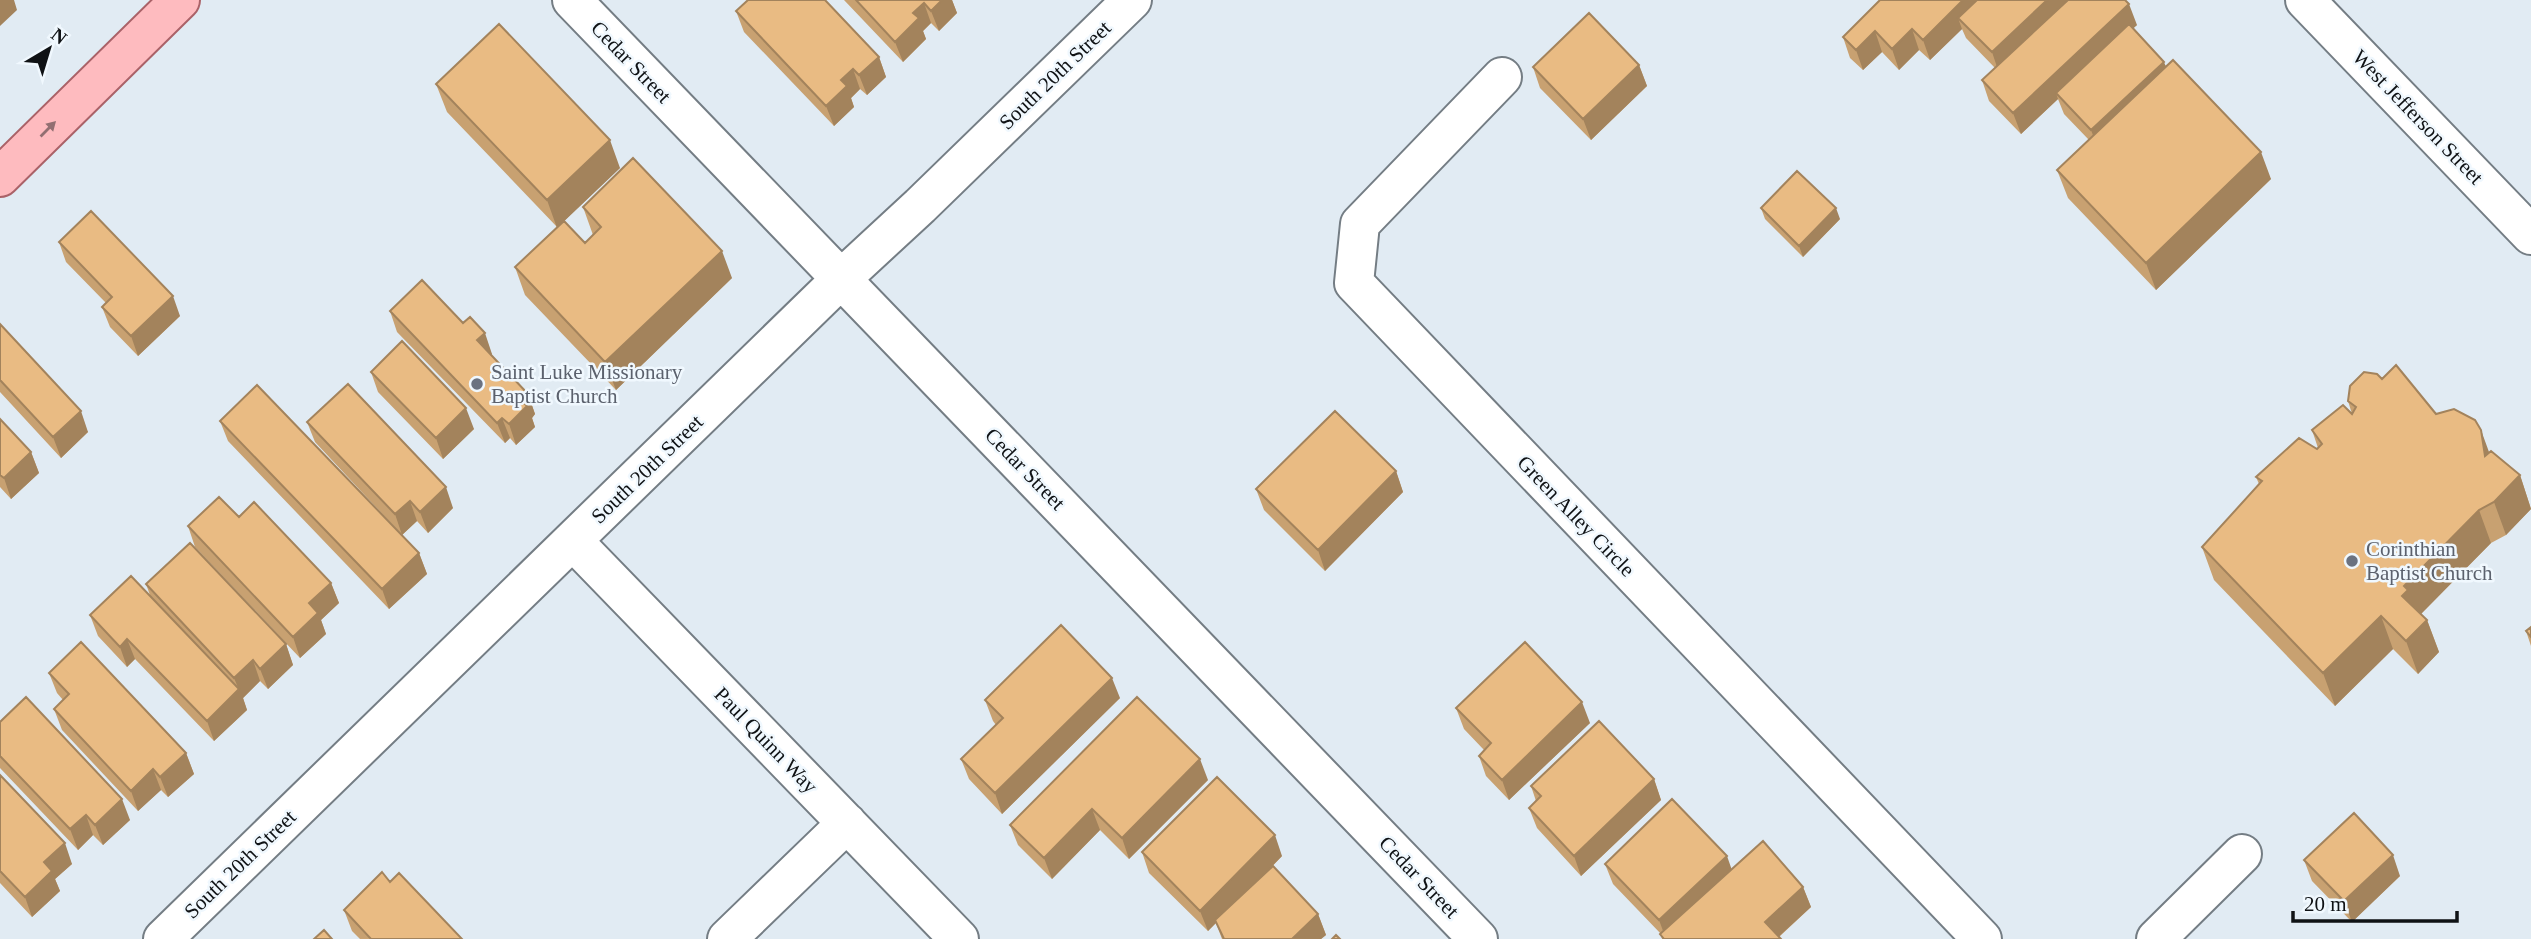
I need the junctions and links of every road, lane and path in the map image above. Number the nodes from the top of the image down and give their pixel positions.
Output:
1 (180, 0) edge
2 (572, 0) edge
3 (1132, 0) edge
4 (2305, 0) edge
5 (1502, 77) dead end
6 (0, 177) edge
7 (2531, 235) edge
8 (841, 279) junction
9 (573, 541) junction
10 (847, 823) junction
11 (2242, 854) dead end
12 (163, 939) edge
13 (727, 939) edge
14 (959, 939) edge
15 (1478, 939) edge
16 (1982, 939) edge
17 (2156, 939) edge

6 -> 1 main road
2 - 8 street, Cedar Street
3 - 8 street, South 20th Street
4 - 7 street, West Jefferson Street
5 - 16 street, Green Alley Circle
8 - 9 street, South 20th Street
8 - 15 street, Cedar Street
9 - 10 street, Paul Quinn Way
9 - 12 street, South 20th Street
10 - 13 street
10 - 14 street, Paul Quinn Way
11 - 17 street

